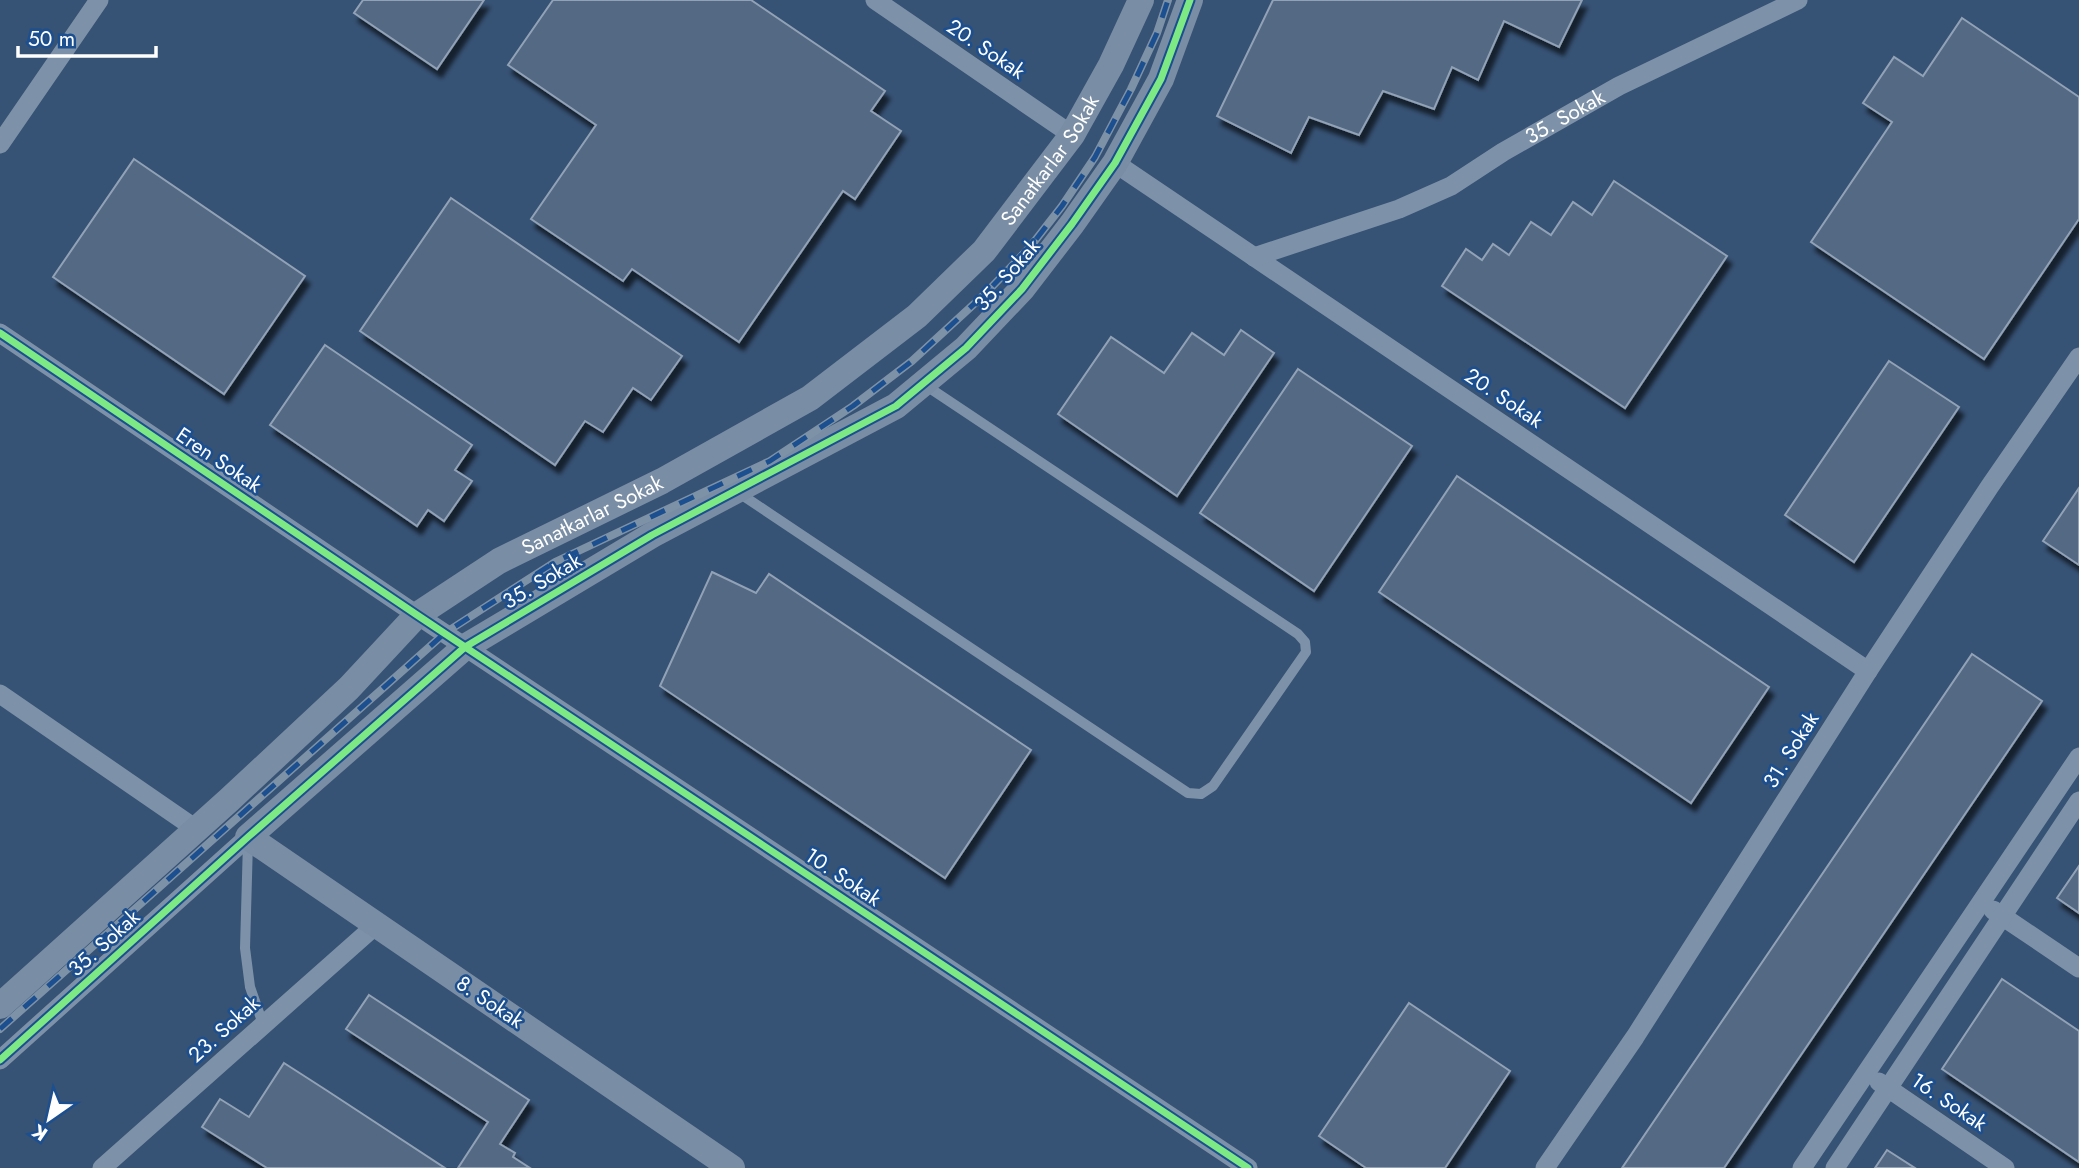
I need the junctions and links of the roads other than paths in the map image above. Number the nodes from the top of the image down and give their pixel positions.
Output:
1 (99, 0) edge
2 (875, 0) edge
3 (1141, 0) edge
4 (1190, 0) edge
5 (1798, 0) edge
6 (1072, 135) junction
7 (0, 144) edge
8 (1115, 163) junction
9 (1254, 257) junction
10 (0, 333) edge
11 (2079, 358) edge
12 (924, 383) junction
13 (736, 491) junction
14 (418, 615) junction
15 (465, 647) junction
16 (1868, 671) junction
17 (0, 694) edge
18 (2079, 757) edge
19 (2079, 801) edge
20 (196, 829) junction
21 (248, 837) junction
22 (1981, 902) junction
23 (2002, 916) junction
24 (376, 925) junction
25 (2079, 968) edge
26 (0, 1006) edge
27 (263, 1024) junction
28 (0, 1060) edge
29 (1867, 1074) junction
30 (1888, 1089) junction
31 (102, 1168) edge
32 (732, 1168) edge
33 (1248, 1168) edge
34 (1545, 1168) edge
35 (1802, 1168) edge
36 (1835, 1168) edge
37 (2005, 1168) edge

1 - 7 street
2 - 6 street, 20. Sokak
3 - 6 street, Sanatkarlar Sokak
4 - 8 street, 35. Sokak
5 - 9 street, 35. Sokak
6 - 14 street, Sanatkarlar Sokak
8 - 9 street, 20. Sokak
8 - 12 street, 35. Sokak
9 - 16 street, 20. Sokak
10 - 14 street, Eren Sokak
11 - 16 street, 31. Sokak
12 - 13 street, 35. Sokak
12 - 13 lane
13 - 15 street, 35. Sokak
14 - 15 street, 10. Sokak
14 - 20 street, Sanatkarlar Sokak
15 - 21 street, 35. Sokak
15 - 33 street, 10. Sokak
16 - 34 street, 31. Sokak
17 - 20 street
18 - 22 street
19 - 23 street
20 - 26 street, Sanatkarlar Sokak
21 - 24 street, 8. Sokak
21 - 27 lane
21 - 28 street, 35. Sokak
22 - 23 street
22 - 29 street
23 - 25 street
23 - 30 street
24 - 27 street, 23. Sokak
24 - 32 street, 8. Sokak
27 - 31 street, 23. Sokak
29 - 30 street, 16. Sokak
29 - 35 street
30 - 36 street
30 - 37 street, 16. Sokak

